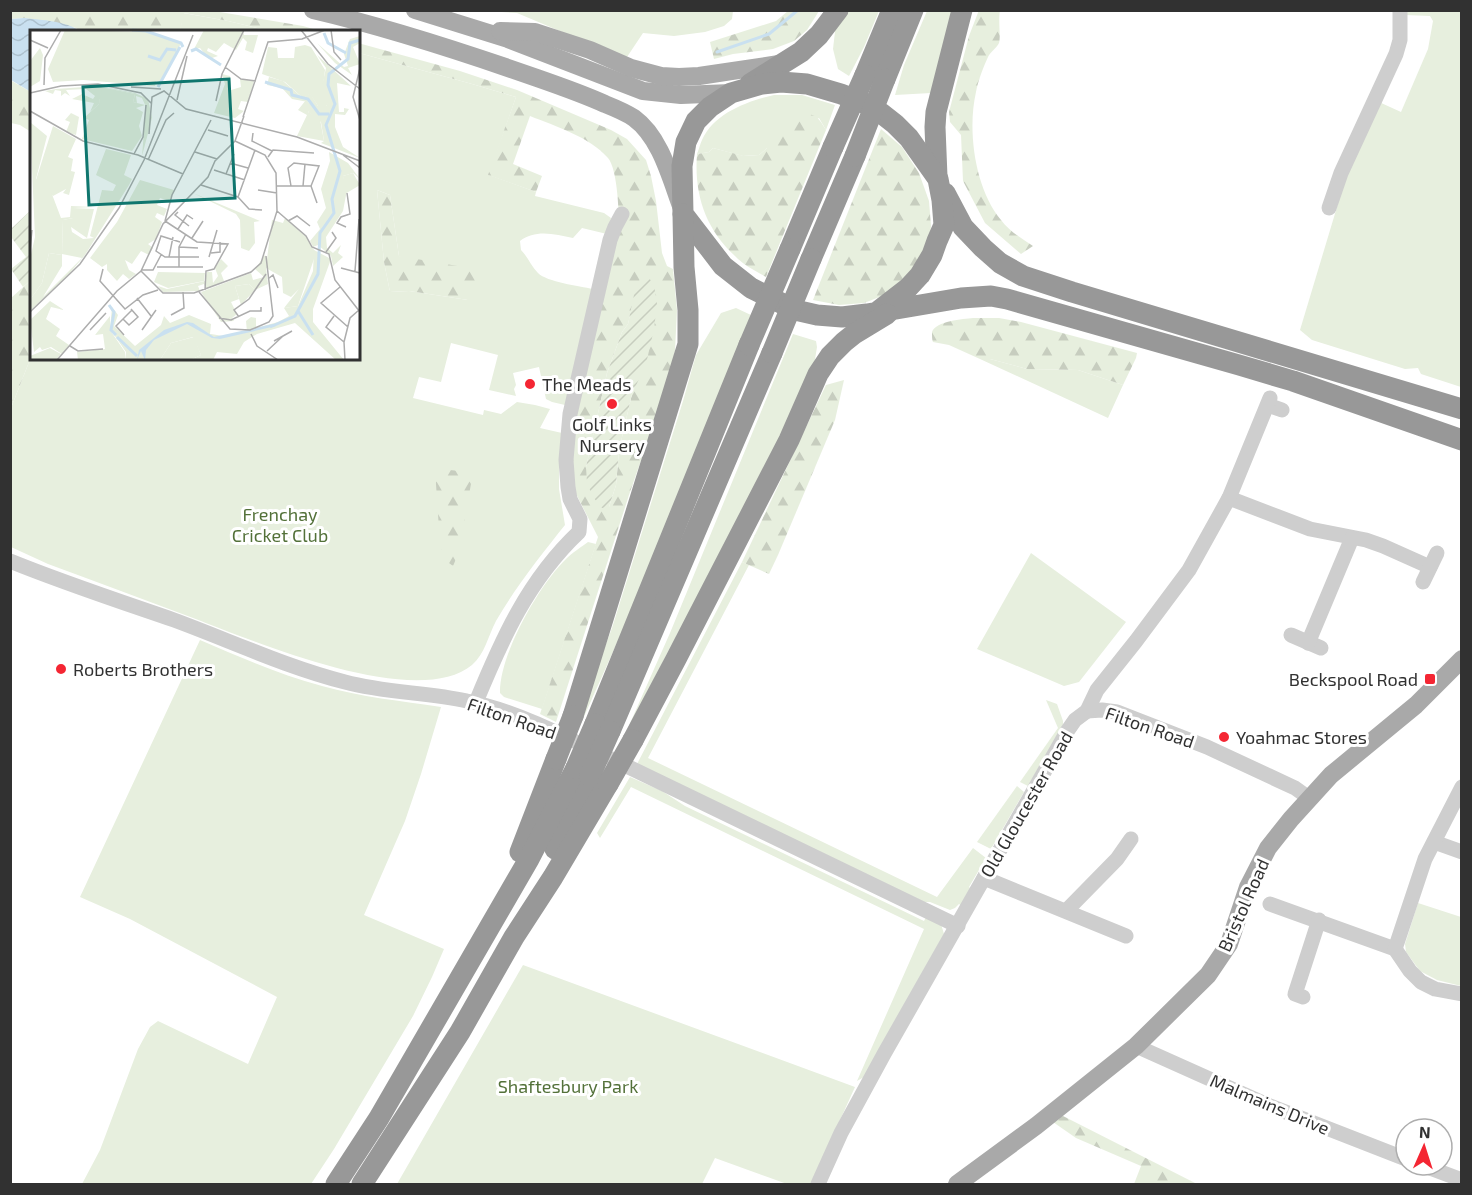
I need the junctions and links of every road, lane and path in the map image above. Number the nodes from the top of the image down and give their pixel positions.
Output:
1 (313, 10) edge
2 (415, 10) edge
3 (838, 10) edge
4 (892, 10) edge
5 (913, 10) edge
6 (962, 10) edge
7 (1400, 10) edge
8 (483, 31) junction
9 (781, 63) junction
10 (875, 77) junction
11 (735, 92) junction
12 (938, 178) junction
13 (1329, 208) dead end
14 (683, 212) junction
15 (622, 214) dead end
16 (889, 310) junction
17 (1394, 389) junction
18 (1273, 404) dead end
19 (1461, 409) edge
20 (1461, 424) edge
21 (1461, 440) edge
22 (1229, 498) junction
23 (1352, 538) junction
24 (1437, 553) dead end
25 (10, 561) edge
26 (1430, 567) junction
27 (1423, 582) dead end
28 (1291, 635) dead end
29 (1461, 659) edge
30 (476, 702) junction
31 (1087, 711) junction
32 (602, 728) junction
33 (591, 776) junction
34 (1461, 787) edge
35 (1309, 798) junction
36 (1434, 842) junction
37 (1123, 844) dead end
38 (1461, 852) edge
39 (984, 878) junction
40 (502, 903) junction
41 (1270, 904) dead end
42 (1066, 911) junction
43 (1319, 920) junction
44 (958, 926) junction
45 (1126, 936) dead end
46 (1395, 948) junction
47 (1461, 994) edge
48 (1303, 997) dead end
49 (1136, 1046) junction
50 (1394, 1154) edge
51 (336, 1185) edge
52 (362, 1185) edge
53 (818, 1185) edge
54 (957, 1185) edge

1 - 14 main road
2 - 8 main road
3 - 9 highway
4 - 10 highway
5 - 10 highway
6 - 12 highway
7 - 13 street
8 - 9 main road
8 - 11 main road
9 - 11 highway
10 - 32 highway, bridge
10 - 32 highway, bridge
11 - 12 highway
11 - 14 highway
12 - 16 highway
12 - 17 highway
14 - 16 highway
14 - 40 highway, bridge
15 - 30 street
16 - 21 highway
16 - 33 highway, bridge
17 - 19 highway
17 - 20 highway
18 - 22 street, Old Gloucester Road
22 - 23 street
22 - 31 street, Old Gloucester Road
23 - 26 street
23 - 28 street
24 - 26 street
25 - 30 street, Filton Road
26 - 27 street
29 - 35 main road, Bristol Road
30 - 44 street, Filton Road
31 - 35 street, Filton Road
31 - 39 street, Old Gloucester Road
32 - 33 highway, bridge
33 - 40 highway
33 - 52 highway
34 - 36 street
35 - 49 main road, Bristol Road
36 - 38 street
36 - 46 street
37 - 42 street
39 - 42 street
39 - 44 street, Old Gloucester Road
40 - 51 highway
41 - 43 street
42 - 45 street
43 - 46 street
43 - 48 street
44 - 53 street, Old Gloucester Road
46 - 47 street
49 - 50 street, Malmains Drive
49 - 54 main road, Bristol Road

